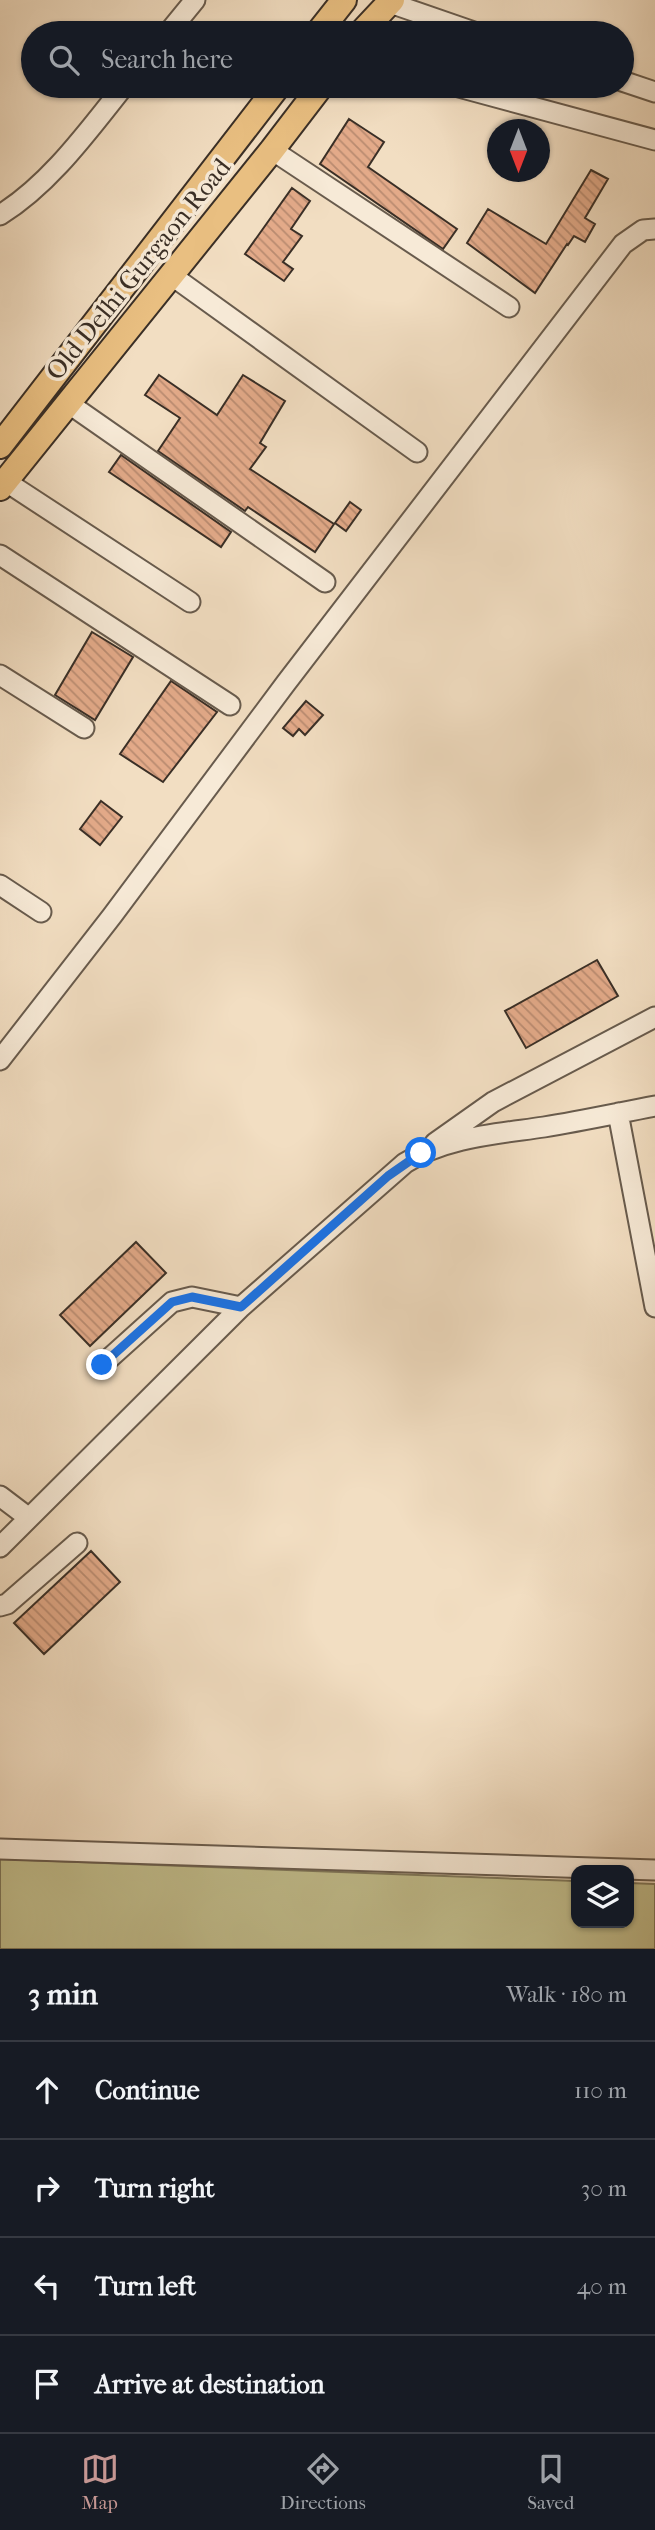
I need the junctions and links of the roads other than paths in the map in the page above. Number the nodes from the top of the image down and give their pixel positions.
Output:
1 (195, 0) edge
2 (344, 0) edge
3 (391, 2) edge
4 (178, 21) edge
5 (327, 21) edge
6 (374, 21) edge
7 (444, 21) edge
8 (634, 85) edge
9 (655, 92) edge
10 (114, 98) edge
11 (269, 98) edge
12 (312, 98) edge
13 (499, 98) edge
14 (655, 140) edge
15 (272, 150) junction
16 (0, 215) edge
17 (655, 229) edge
18 (171, 275) junction
19 (509, 307) dead end
20 (68, 403) junction
21 (0, 446) edge
22 (417, 452) dead end
23 (2, 485) edge
24 (0, 555) edge
25 (325, 582) dead end
26 (190, 602) dead end
27 (0, 675) edge
28 (230, 705) dead end
29 (84, 728) dead end
30 (0, 885) edge
31 (41, 912) dead end
32 (655, 1017) edge
33 (0, 1060) edge
34 (655, 1106) edge
35 (618, 1113) junction
36 (421, 1153) junction
37 (241, 1307) junction
38 (655, 1307) edge
39 (102, 1365) dead end
40 (0, 1496) edge
41 (29, 1518) junction
42 (77, 1543) dead end
43 (0, 1546) edge
44 (0, 1606) edge
45 (0, 1849) edge
46 (655, 1870) edge

1 - 4 lane
2 - 5 main road
3 - 6 main road
3 - 7 lane
8 - 9 lane
10 - 16 lane
11 - 21 main road, Old Delhi Gurgaon Road
12 - 15 main road, Old Delhi Gurgaon Road
13 - 14 lane
15 - 18 main road, Old Delhi Gurgaon Road
15 - 19 lane
17 - 33 lane
18 - 20 main road, Old Delhi Gurgaon Road
18 - 22 lane
20 - 23 main road, Old Delhi Gurgaon Road
20 - 25 lane
23 - 26 lane
24 - 28 lane
27 - 29 lane
30 - 31 lane
32 - 36 lane
34 - 35 lane
35 - 36 lane
35 - 38 lane
36 - 37 lane
37 - 39 lane
37 - 41 lane
40 - 41 lane
41 - 43 lane
42 - 44 lane
45 - 46 lane

